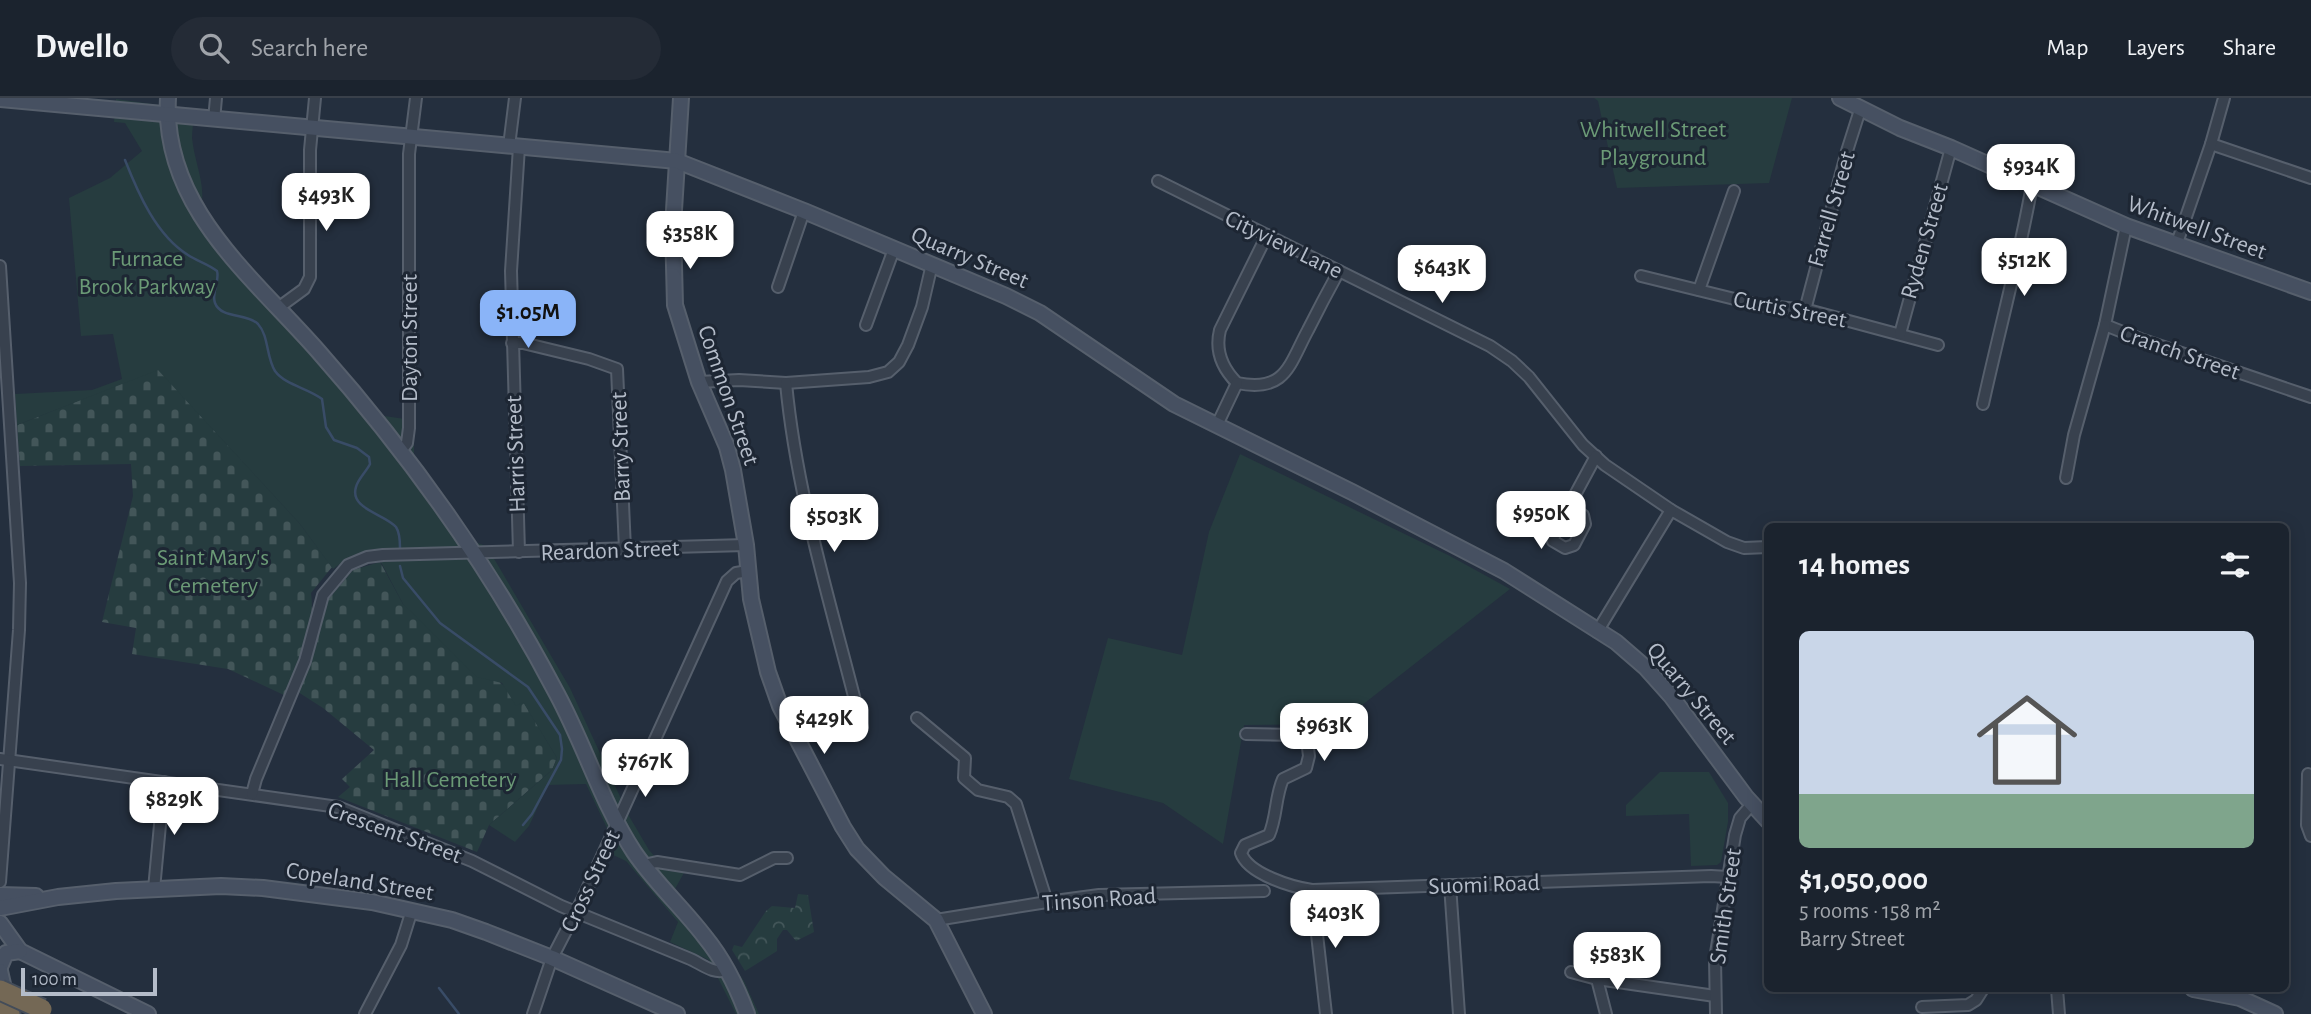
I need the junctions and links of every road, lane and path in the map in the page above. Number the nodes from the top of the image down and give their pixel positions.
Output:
1 (168, 98) edge
2 (216, 98) edge
3 (315, 98) edge
4 (416, 98) edge
5 (514, 98) edge
6 (681, 98) edge
7 (1840, 98) edge
8 (2224, 98) edge
9 (0, 99) edge
10 (68, 102) edge
11 (1860, 110) junction
12 (167, 115) junction
13 (214, 120) junction
14 (311, 129) junction
15 (410, 137) junction
16 (2211, 144) junction
17 (514, 146) junction
18 (1951, 148) junction
19 (677, 162) junction
20 (2311, 178) edge
21 (1158, 180) dead end
22 (2032, 185) junction
23 (1734, 191) dead end
24 (804, 211) junction
25 (2126, 226) junction
26 (1267, 235) junction
27 (2177, 243) junction
28 (894, 249) junction
29 (932, 264) junction
30 (0, 267) edge
31 (1339, 271) junction
32 (1642, 276) dead end
33 (778, 287) dead end
34 (1699, 290) junction
35 (2311, 292) edge
36 (278, 308) junction
37 (1805, 310) junction
38 (866, 325) dead end
39 (2105, 325) junction
40 (1900, 334) junction
41 (512, 343) junction
42 (1938, 345) dead end
43 (4, 381) edge
44 (699, 382) junction
45 (786, 383) junction
46 (1237, 383) junction
47 (2311, 397) edge
48 (1983, 404) dead end
49 (1217, 425) junction
50 (401, 451) junction
51 (1596, 456) junction
52 (2066, 478) dead end
53 (1568, 508) dead end
54 (1671, 510) junction
55 (746, 545) junction
56 (1764, 547) edge
57 (625, 549) junction
58 (519, 552) junction
59 (474, 554) junction
60 (748, 571) junction
61 (1597, 632) junction
62 (917, 718) dead end
63 (862, 728) dead end
64 (1246, 734) dead end
65 (5, 760) edge
66 (2308, 774) dead end
67 (164, 782) junction
68 (253, 794) junction
69 (1752, 804) junction
70 (1764, 817) edge
71 (617, 823) junction
72 (2311, 836) edge
73 (787, 858) dead end
74 (644, 865) junction
75 (1728, 877) junction
76 (0, 882) edge
77 (1450, 885) junction
78 (154, 889) junction
79 (1312, 890) junction
80 (1264, 891) dead end
81 (0, 895) edge
82 (58, 897) junction
83 (1047, 902) junction
84 (18, 905) junction
85 (0, 908) edge
86 (412, 910) junction
87 (576, 912) junction
88 (936, 920) junction
89 (4, 929) edge
90 (20, 951) junction
91 (552, 958) junction
92 (0, 969) edge
93 (726, 970) junction
94 (1571, 972) dead end
95 (1597, 979) junction
96 (0, 990) edge
97 (1981, 992) edge
98 (2057, 992) edge
99 (2209, 992) edge
100 (1715, 996) junction
101 (0, 998) edge
102 (1922, 1007) dead end
103 (0, 1010) edge
104 (44, 1012) edge
105 (10, 1014) edge
106 (148, 1014) edge
107 (365, 1014) edge
108 (533, 1014) edge
109 (677, 1014) edge
110 (747, 1014) edge
111 (984, 1014) edge
112 (1326, 1014) edge
113 (1459, 1014) edge
114 (1606, 1014) edge
115 (1716, 1014) edge
116 (2059, 1014) edge
117 (2275, 1014) edge

1 - 12 main road
2 - 13 street
3 - 14 street
4 - 15 street, Dayton Street
5 - 17 street, Harris Street
6 - 19 main road, Common Street
7 - 11 main road, Whitwell Street
8 - 16 street
9 - 10 main road, Quarry Street
10 - 12 main road, Quarry Street
11 - 18 main road, Whitwell Street
11 - 37 street, Farrell Street
12 - 13 main road, Quarry Street
12 - 36 main road
13 - 14 main road, Quarry Street
14 - 15 main road, Quarry Street
14 - 36 street
15 - 17 main road, Quarry Street
15 - 50 street, Dayton Street
16 - 20 street
16 - 27 street
17 - 19 main road, Quarry Street
17 - 41 street, Harris Street
18 - 22 main road, Whitwell Street
18 - 40 street, Ryden Street
19 - 24 main road, Quarry Street
19 - 44 main road, Common Street
21 - 26 street, Cityview Lane
22 - 25 main road, Whitwell Street
22 - 48 street
23 - 34 street
24 - 28 main road, Quarry Street
24 - 33 street
25 - 27 main road, Whitwell Street
25 - 39 street, Cranch Street
26 - 31 street, Cityview Lane
26 - 46 street
27 - 35 main road, Whitwell Street
28 - 29 main road, Quarry Street
28 - 38 street
29 - 45 street
29 - 49 main road, Quarry Street
30 - 43 street
31 - 46 street
31 - 51 street, Cityview Lane
32 - 34 street, Curtis Street
34 - 37 street, Curtis Street
36 - 50 main road
37 - 40 street, Curtis Street
39 - 47 street, Cranch Street
39 - 52 street
40 - 42 street, Curtis Street
41 - 57 street, Barry Street
41 - 58 street, Harris Street
43 - 65 street
44 - 45 street
44 - 55 main road, Common Street
45 - 63 street
46 - 49 street
49 - 61 main road, Quarry Street
50 - 59 main road
51 - 53 street
51 - 54 street, Cityview Lane
54 - 56 street, Cityview Lane
54 - 61 street
55 - 57 street, Reardon Street
55 - 60 main road, Common Street
57 - 58 street, Reardon Street
58 - 59 street, Reardon Street
59 - 68 street, Reardon Street
59 - 71 main road
60 - 71 street, Cross Street
60 - 88 main road, Common Street
61 - 69 main road, Quarry Street
62 - 83 street
64 - 79 street, Suomi Road
65 - 67 street, Crescent Street
65 - 76 street
66 - 72 street
67 - 68 street, Crescent Street
67 - 78 street
68 - 87 street, Crescent Street
69 - 70 main road, Quarry Street
69 - 75 street, Smith Street
71 - 74 main road
71 - 87 street, Cross Street
73 - 74 street
74 - 93 main road
75 - 77 street, Suomi Road
75 - 100 street, Smith Street
77 - 79 street, Suomi Road
77 - 113 street
78 - 82 main road, Copeland Street
78 - 86 main road, Copeland Street
79 - 112 street
80 - 83 street, Tinson Road
81 - 82 main road, Copeland Street
82 - 84 main road, Copeland Street
83 - 88 street, Tinson Road
84 - 85 main road, Copeland Street
84 - 89 main road
86 - 91 main road, Copeland Street
86 - 107 street
87 - 91 street, Cross Street
87 - 93 street, Crescent Street
88 - 111 main road, Common Street
89 - 90 main road
90 - 92 main road
90 - 106 main road
91 - 108 street, Cross Street
91 - 109 main road, Copeland Street
92 - 105 main road
93 - 110 main road
94 - 95 street
95 - 100 street
95 - 114 street
96 - 104 highway, bridge
97 - 102 street
98 - 116 street
99 - 117 main road
100 - 115 street, Smith Street
101 - 104 highway
103 - 105 highway

